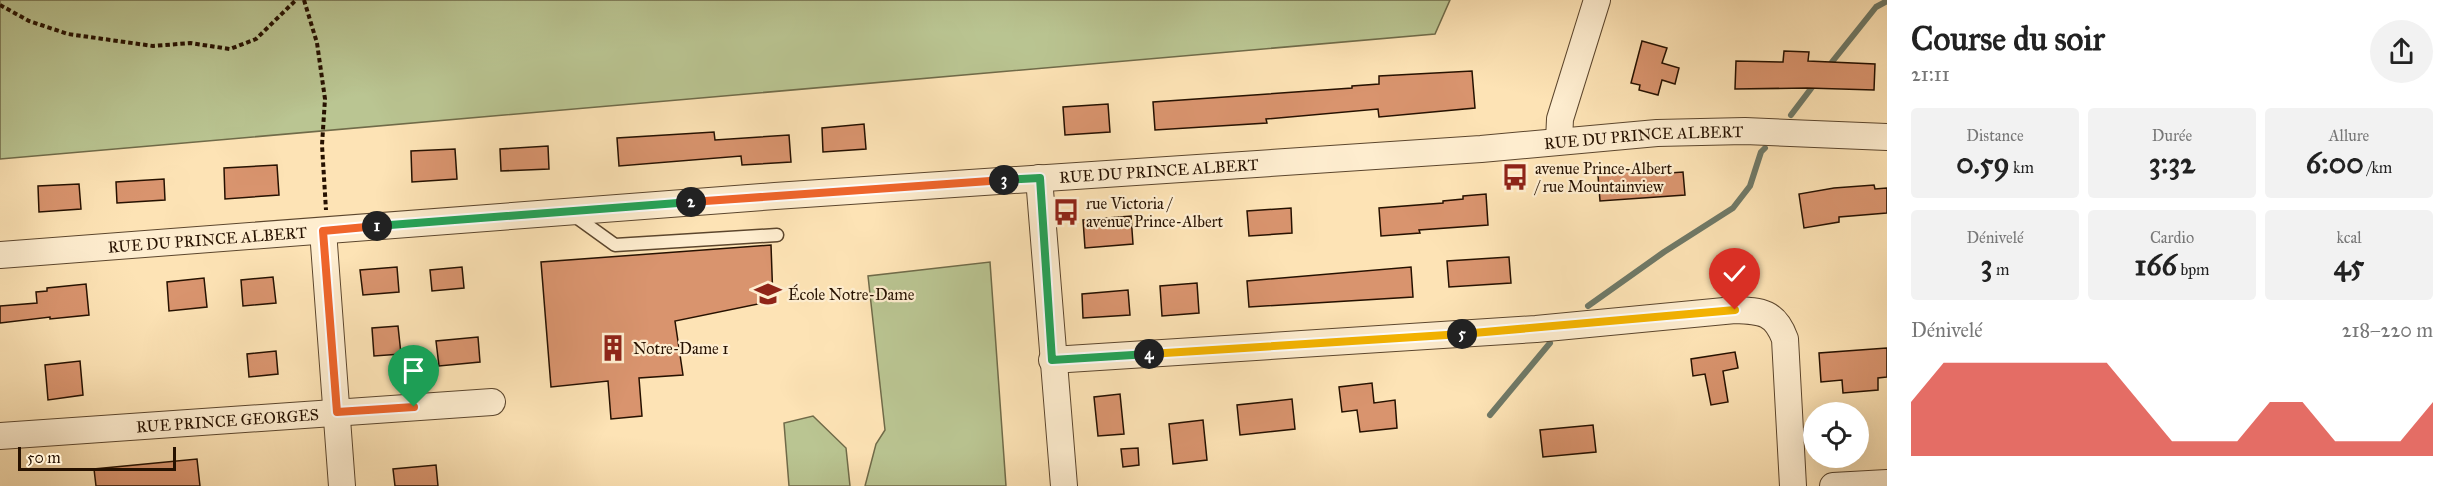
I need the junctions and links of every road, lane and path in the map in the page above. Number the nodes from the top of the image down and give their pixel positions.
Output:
1 (296, 0) edge
2 (304, 0) edge
3 (1597, 0) edge
4 (0, 5) edge
5 (1887, 137) edge
6 (1559, 141) junction
7 (1040, 178) junction
8 (569, 212) junction
9 (325, 221) junction
10 (777, 235) dead end
11 (0, 255) edge
12 (1052, 360) junction
13 (492, 402) dead end
14 (337, 412) junction
15 (0, 436) edge
16 (1887, 483) edge
17 (342, 486) edge
18 (1064, 486) edge
19 (1793, 486) edge
20 (1833, 486) edge

1 - 4 path
2 - 9 path
3 - 6 street
5 - 6 street, RUE DU PRINCE ALBERT
6 - 7 street, RUE DU PRINCE ALBERT
7 - 8 street, RUE DU PRINCE ALBERT
7 - 12 street
8 - 9 street, RUE DU PRINCE ALBERT
8 - 10 lane
9 - 11 street, RUE DU PRINCE ALBERT
9 - 14 street
12 - 18 street
12 - 19 street
13 - 14 street, RUE PRINCE GEORGES
14 - 15 street, RUE PRINCE GEORGES
14 - 17 street
16 - 20 street

